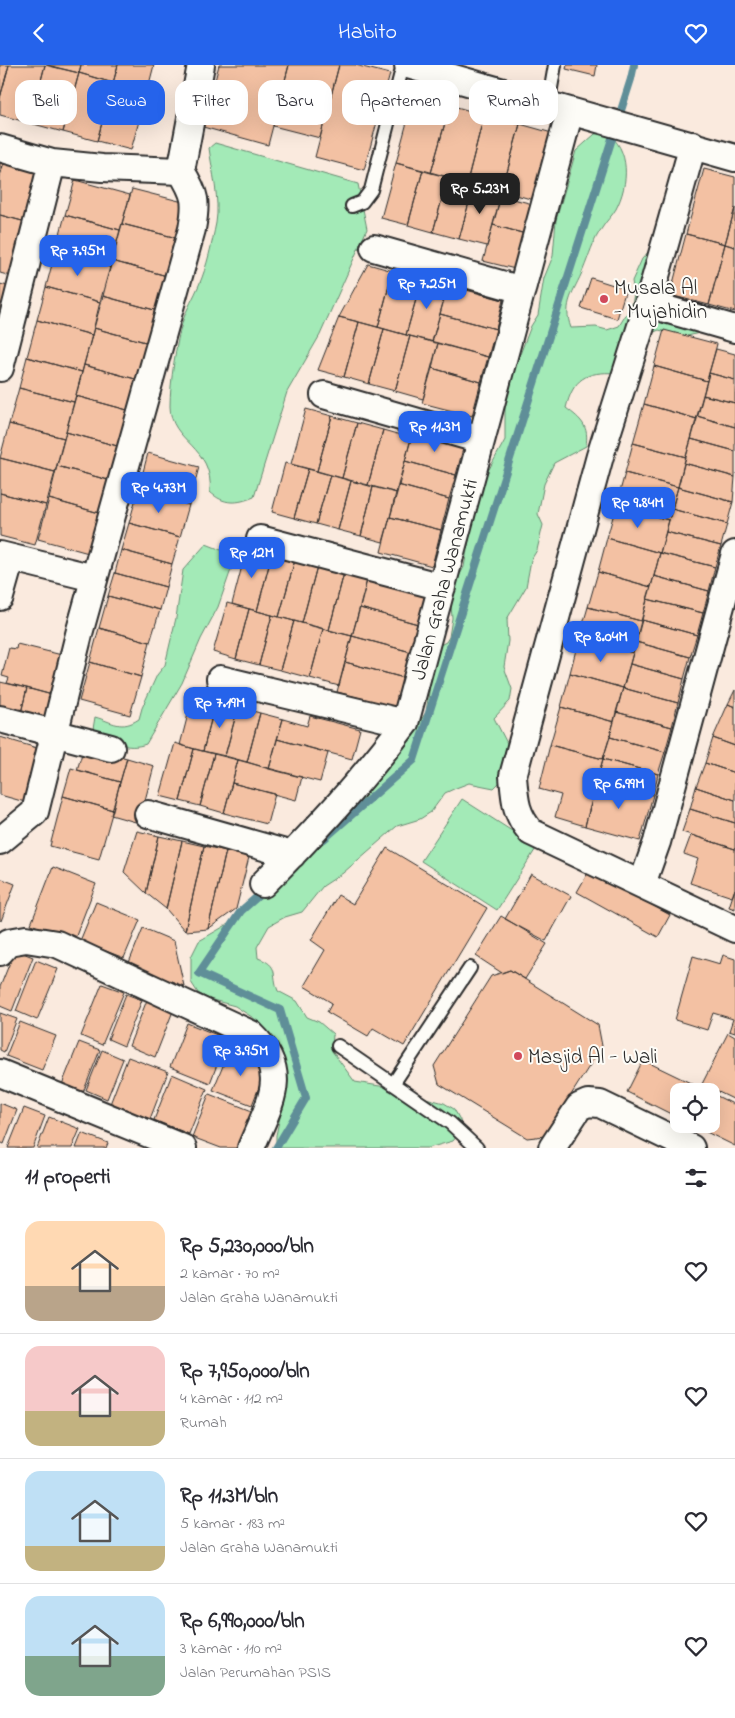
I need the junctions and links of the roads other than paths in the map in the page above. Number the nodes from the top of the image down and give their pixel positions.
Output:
1 (201, 65) edge
2 (403, 65) edge
3 (408, 65) edge
4 (555, 65) edge
5 (570, 111) junction
6 (685, 143) junction
7 (0, 147) edge
8 (735, 158) edge
9 (52, 163) junction
10 (181, 171) junction
11 (352, 206) dead end
12 (374, 247) dead end
13 (11, 282) edge
14 (522, 290) junction
15 (648, 304) junction
16 (735, 329) edge
17 (0, 368) edge
18 (324, 395) dead end
19 (481, 439) junction
20 (260, 539) dead end
21 (735, 554) edge
22 (5, 557) edge
23 (94, 578) junction
24 (442, 587) junction
25 (0, 597) edge
26 (727, 602) edge
27 (220, 679) dead end
28 (0, 719) edge
29 (405, 723) junction
30 (54, 733) junction
31 (111, 748) dead end
32 (148, 814) dead end
33 (0, 841) edge
34 (292, 855) junction
35 (642, 883) junction
36 (263, 884) dead end
37 (735, 929) edge
38 (0, 952) edge
39 (470, 968) dead end
40 (338, 1046) dead end
41 (0, 1073) edge
42 (393, 1084) junction
43 (184, 1148) edge
44 (251, 1148) edge
45 (477, 1148) edge
46 (552, 1148) edge
47 (691, 1148) edge

1 - 10 street
2 - 11 lane
3 - 5 street
4 - 5 lane
5 - 6 street
5 - 14 street, Jalan Graha Wanamukti
6 - 8 street
6 - 15 street
7 - 9 street
9 - 10 street
9 - 13 street
10 - 23 street
12 - 14 street
13 - 17 street
14 - 19 street, Jalan Graha Wanamukti
15 - 16 street
15 - 35 street
18 - 19 street
19 - 24 street, Jalan Graha Wanamukti
20 - 24 street
21 - 26 street
22 - 23 street
22 - 25 street
23 - 30 street
24 - 29 street, Jalan Graha Wanamukti
26 - 35 street
27 - 29 street
28 - 30 street
29 - 34 street, Jalan Graha Wanamukti
30 - 31 street
30 - 33 street
32 - 34 street
34 - 36 street, Jalan Graha Wanamukti
35 - 37 street
38 - 44 street
39 - 42 lane
40 - 42 lane
41 - 43 street
42 - 45 lane
46 - 47 street

